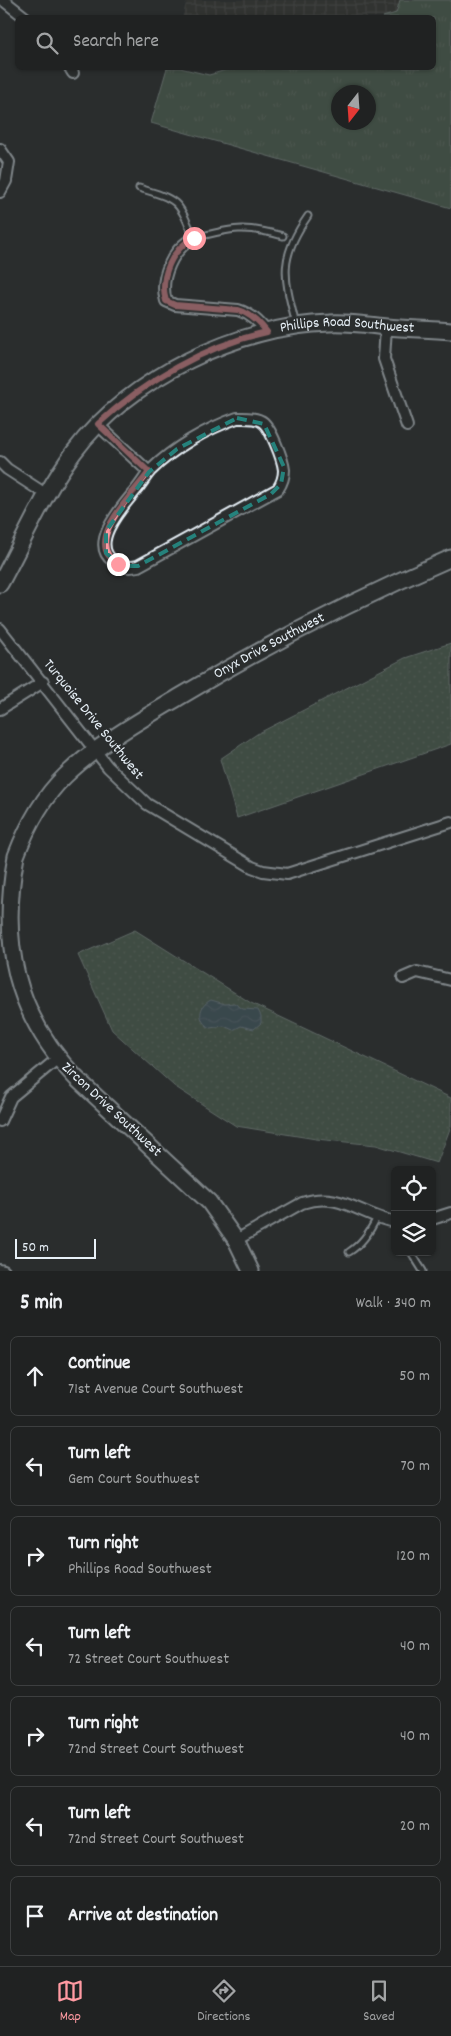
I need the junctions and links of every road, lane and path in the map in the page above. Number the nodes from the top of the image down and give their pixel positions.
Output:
1 (3, 0) edge
2 (22, 15) edge
3 (0, 149) edge
4 (139, 188) dead end
5 (0, 192) edge
6 (308, 216) dead end
7 (283, 236) dead end
8 (194, 238) junction
9 (296, 325) junction
10 (386, 327) junction
11 (451, 331) edge
12 (267, 332) junction
13 (98, 424) junction
14 (407, 426) dead end
15 (0, 462) edge
16 (149, 472) junction
17 (47, 495) junction
18 (451, 558) edge
19 (0, 584) edge
20 (0, 629) edge
21 (43, 682) junction
22 (0, 709) edge
23 (96, 750) junction
24 (451, 822) edge
25 (403, 978) dead end
26 (451, 980) edge
27 (57, 1059) junction
28 (0, 1121) edge
29 (451, 1213) edge
30 (378, 1216) junction
31 (436, 1218) edge
32 (391, 1221) edge
33 (236, 1240) junction
34 (349, 1252) dead end
35 (414, 1256) edge
36 (0, 1270) edge
37 (4, 1271) edge
38 (251, 1271) edge
39 (423, 1271) edge

1 - 2 street
3 - 5 street
4 - 8 lane
6 - 9 lane
7 - 8 lane
8 - 12 street
9 - 10 street, Phillips Road Southwest
9 - 12 street, Phillips Road Southwest
10 - 11 street, Phillips Road Southwest
10 - 14 street
12 - 13 street, Phillips Road Southwest
13 - 16 street
13 - 17 street, Phillips Road Southwest
15 - 17 street
16 - 16 street
17 - 19 street, Phillips Road Southwest
18 - 23 street, Onyx Drive Southwest
20 - 21 street, Turquoise Drive Southwest
21 - 22 street
21 - 23 street, Turquoise Drive Southwest
23 - 24 street, Turquoise Drive Southwest
23 - 27 street, Zircon Drive Southwest
25 - 26 street
27 - 28 street
27 - 33 street, Zircon Drive Southwest
29 - 31 street
30 - 32 street
30 - 33 street
30 - 34 lane
33 - 38 street, Zircon Drive Southwest
35 - 39 lane
36 - 37 street

